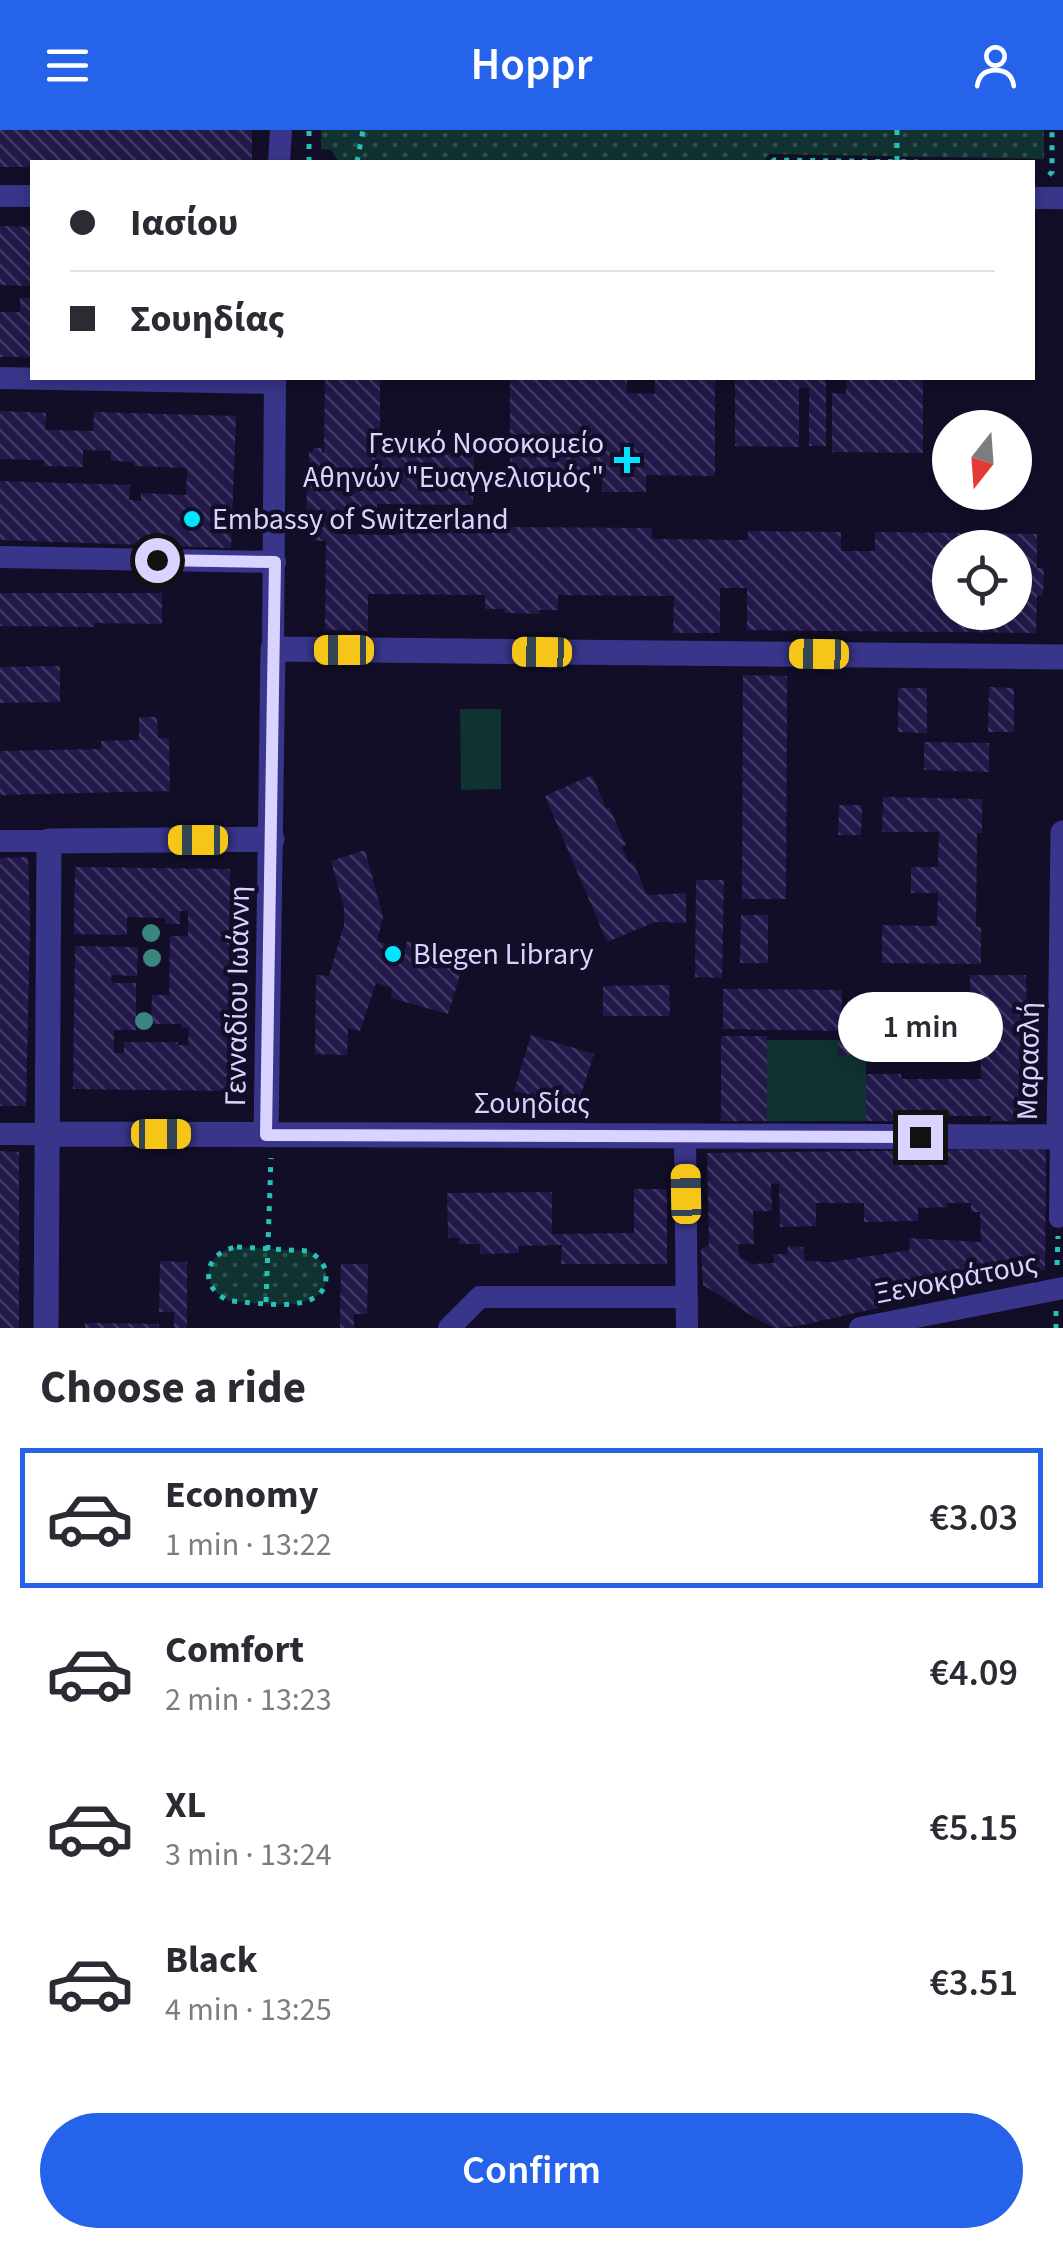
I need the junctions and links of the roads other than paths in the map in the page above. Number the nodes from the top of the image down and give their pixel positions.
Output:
1 (280, 130) edge
2 (279, 160) edge
3 (1036, 188) edge
4 (0, 196) edge
5 (30, 196) edge
6 (1063, 198) edge
7 (0, 378) edge
8 (30, 378) edge
9 (275, 380) edge
10 (0, 557) edge
11 (275, 562) junction
12 (273, 649) junction
13 (1063, 657) edge
14 (1063, 833) edge
15 (272, 839) junction
16 (0, 840) edge
17 (49, 841) junction
18 (1063, 866) edge
19 (0, 1134) edge
20 (46, 1134) junction
21 (269, 1135) junction
22 (685, 1136) junction
23 (1061, 1137) edge
24 (1058, 1219) road end
25 (1060, 1288) edge
26 (687, 1297) junction
27 (46, 1328) edge
28 (449, 1328) edge
29 (687, 1328) edge
30 (860, 1328) edge

1 - 2 street
3 - 6 street
4 - 5 street
7 - 8 street
9 - 11 street, Γενναδίου Ιωάννη
10 - 11 street
11 - 12 street, Γενναδίου Ιωάννη
12 - 13 street
12 - 15 street, Γενναδίου Ιωάννη
14 - 18 street, Μαρασλή
15 - 17 street
15 - 21 street, Γενναδίου Ιωάννη
16 - 17 street
17 - 20 street
18 - 23 street, Μαρασλή
19 - 20 street, Σουηδίας
20 - 21 street, Σουηδίας
20 - 27 street
21 - 22 street, Σουηδίας
22 - 23 street, Σουηδίας
22 - 26 street
23 - 24 street, Μαρασλή
25 - 30 street, Ξενοκράτους
26 - 28 street
26 - 29 street

